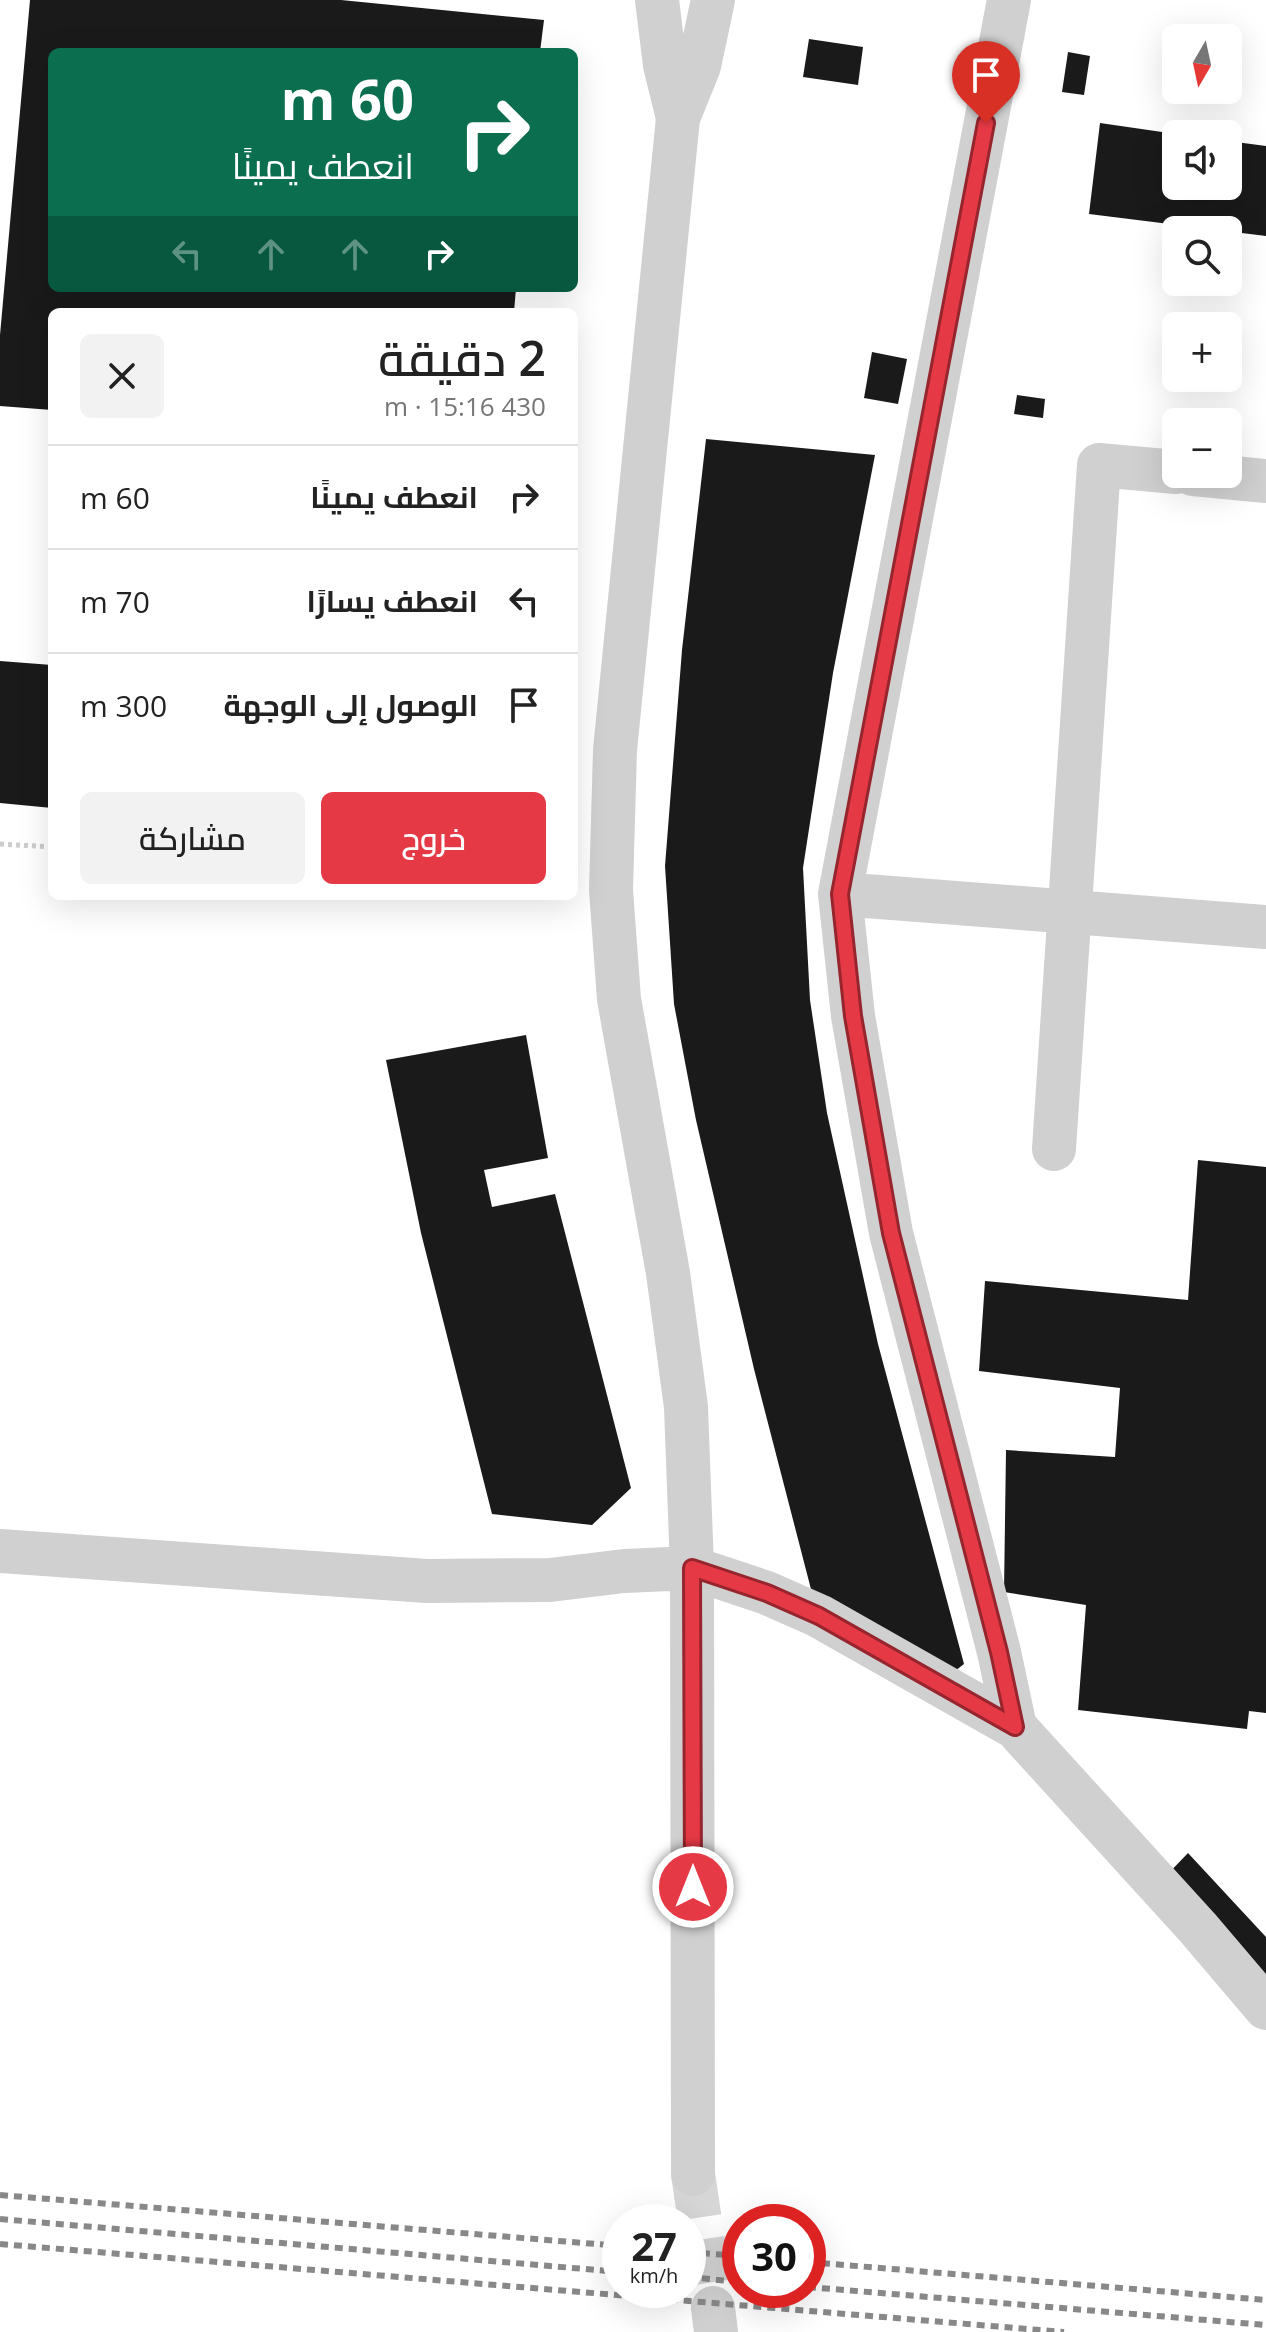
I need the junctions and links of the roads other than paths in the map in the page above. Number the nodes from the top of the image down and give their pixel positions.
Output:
1 (657, 0) edge
2 (713, 0) edge
3 (1009, 0) edge
4 (678, 118) junction
5 (1162, 471) edge
6 (1242, 479) edge
7 (1266, 481) edge
8 (840, 894) junction
9 (1070, 912) junction
10 (1266, 927) edge
11 (1054, 1149) dead end
12 (0, 1551) edge
13 (692, 1568) junction
14 (1015, 1727) junction
15 (1266, 2008) edge
16 (693, 2174) tunnel mouth

1 - 4 street
2 - 4 street
3 - 8 street
4 - 13 street
5 - 9 street
6 - 7 street
8 - 9 street
8 - 14 street
9 - 10 street
9 - 11 street
12 - 13 street
13 - 14 street
13 - 16 street
14 - 15 street

